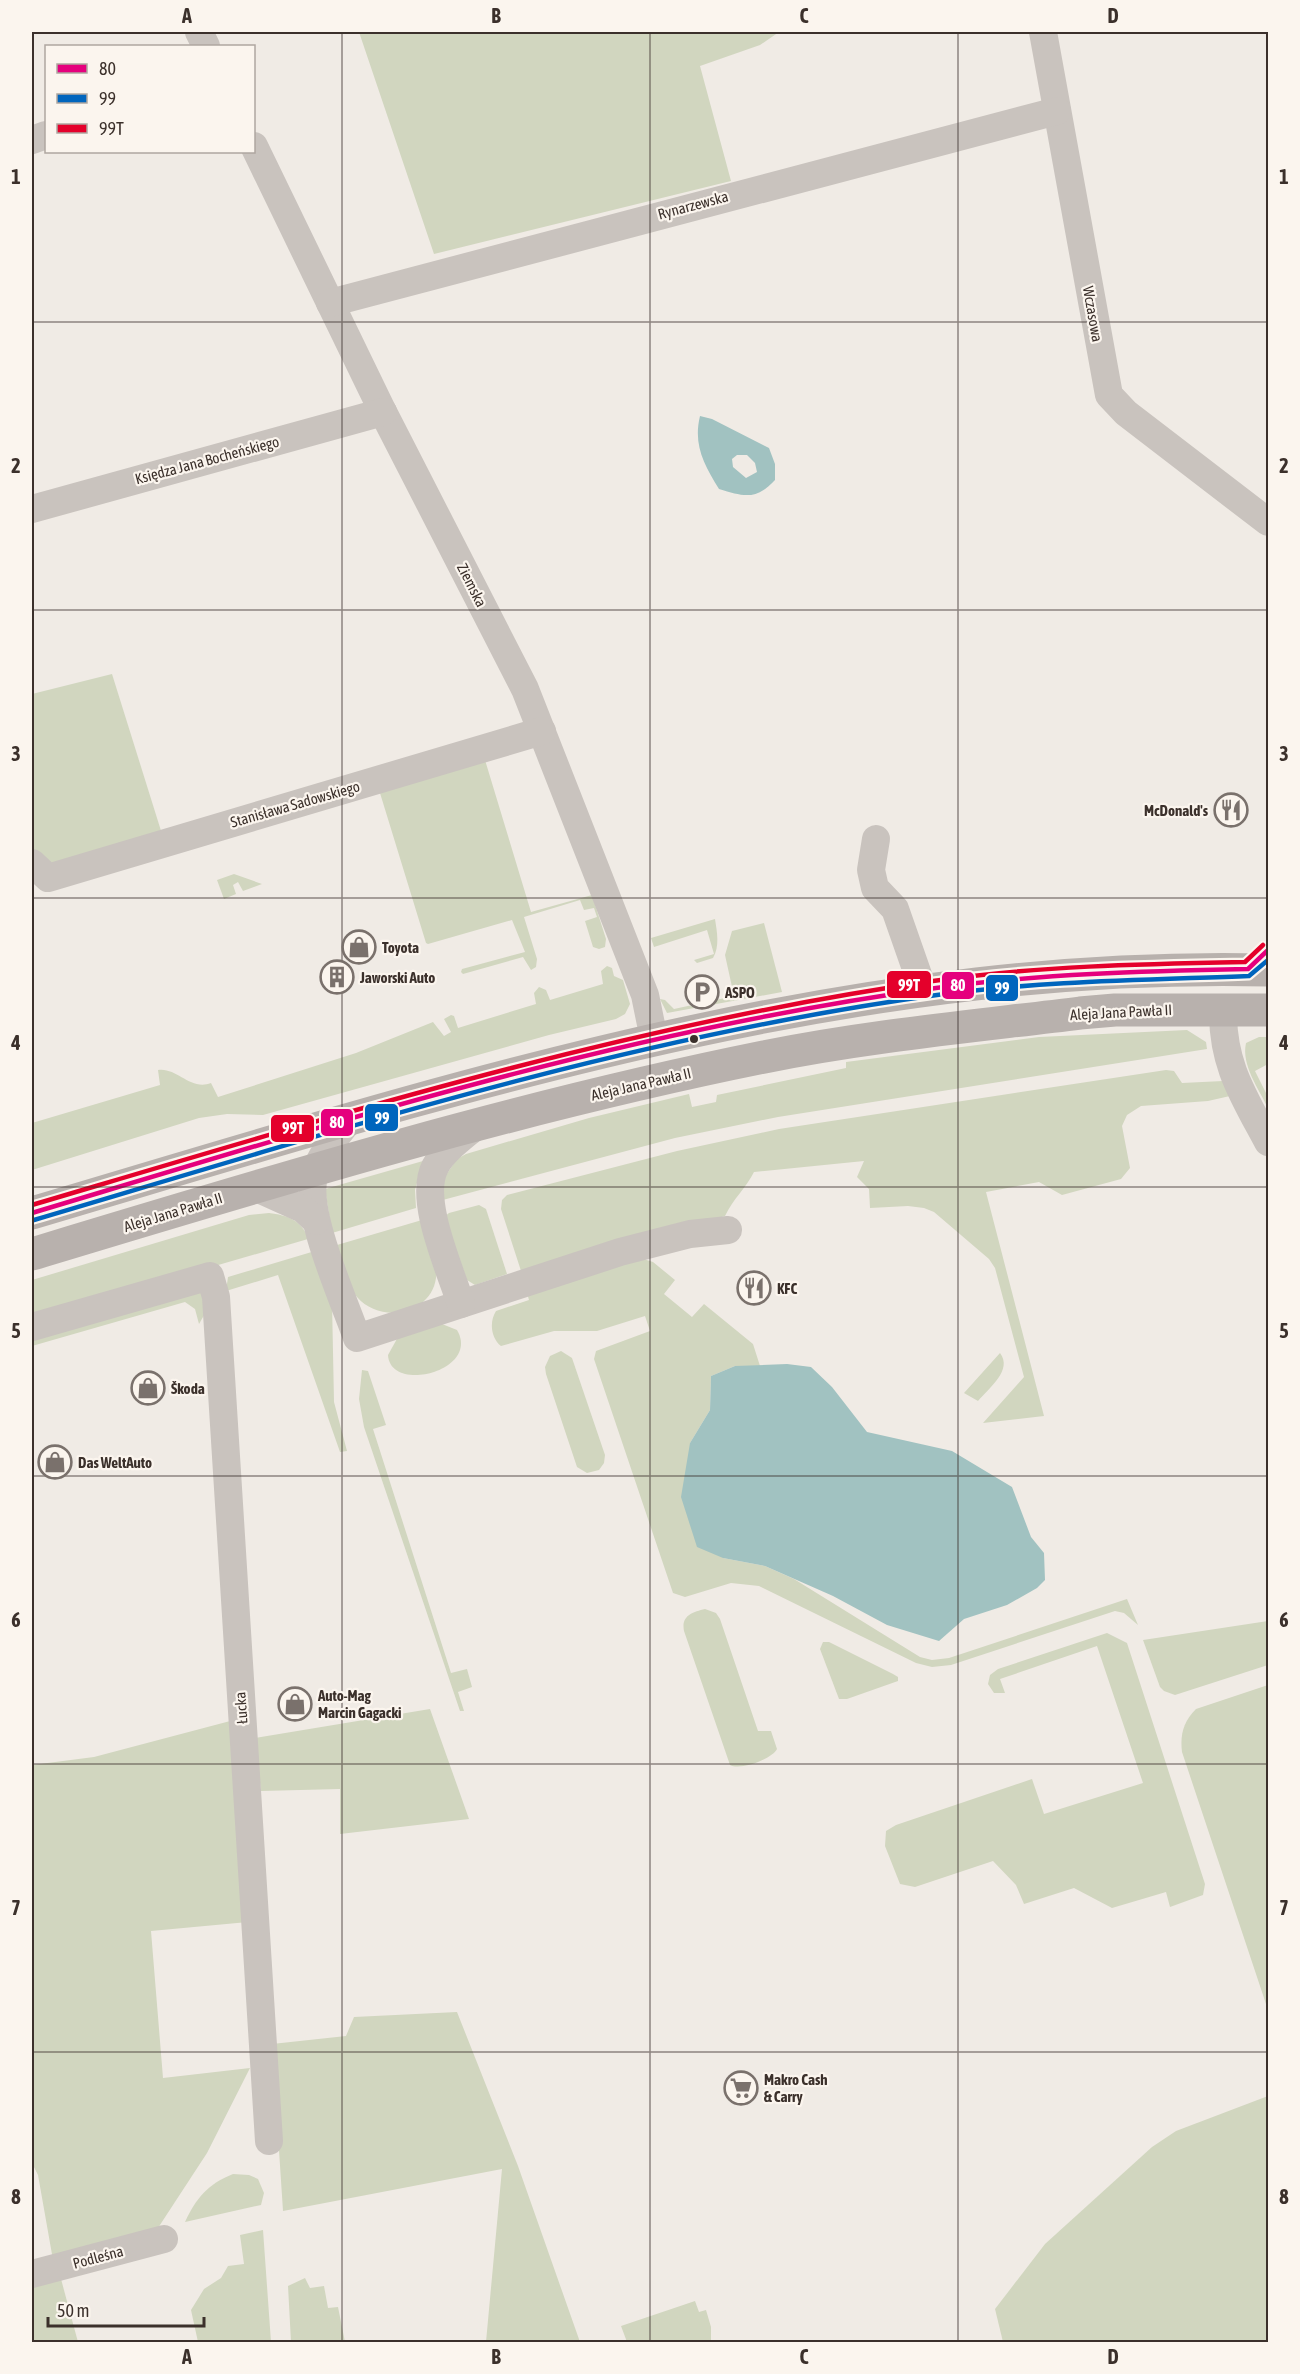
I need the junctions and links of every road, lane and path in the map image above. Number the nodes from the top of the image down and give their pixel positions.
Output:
1 (1043, 32) edge
2 (1057, 111) junction
3 (255, 148) edge
4 (330, 303) junction
5 (383, 412) junction
6 (32, 509) edge
7 (1269, 522) edge
8 (542, 731) junction
9 (876, 840) dead end
10 (40, 870) edge
11 (1262, 963) edge
12 (923, 989) junction
13 (1223, 1009) junction
14 (1269, 1010) edge
15 (654, 1039) junction
16 (351, 1118) junction
17 (477, 1125) junction
18 (1269, 1142) edge
19 (316, 1170) junction
20 (255, 1187) junction
21 (32, 1213) edge
22 (316, 1221) junction
23 (728, 1230) dead end
24 (32, 1254) edge
25 (461, 1304) junction
26 (32, 1327) edge
27 (269, 2141) dead end
28 (164, 2239) dead end
29 (32, 2274) edge

1 - 2 street, Wczasowa
2 - 4 street, Rynarzewska
2 - 7 street, Wczasowa
3 - 4 street, Ziemska
4 - 5 street, Ziemska
5 - 6 street, Księdza Jana Bocheńskiego
5 - 8 street, Ziemska
8 - 10 street, Stanisława Sadowskiego
8 - 15 street, Ziemska
9 - 12 street
11 - 12 main road
12 - 15 main road
13 - 14 main road, Aleja Jana Pawła II
13 - 17 main road, Aleja Jana Pawła II
13 - 18 street
15 - 16 main road
16 - 19 street
16 - 21 main road
17 - 19 main road, Aleja Jana Pawła II
17 - 25 street
19 - 20 main road, Aleja Jana Pawła II
19 - 22 street
20 - 22 street
20 - 24 main road, Aleja Jana Pawła II
22 - 25 street
23 - 25 street
26 - 27 street, Łucka
28 - 29 street, Podleśna

